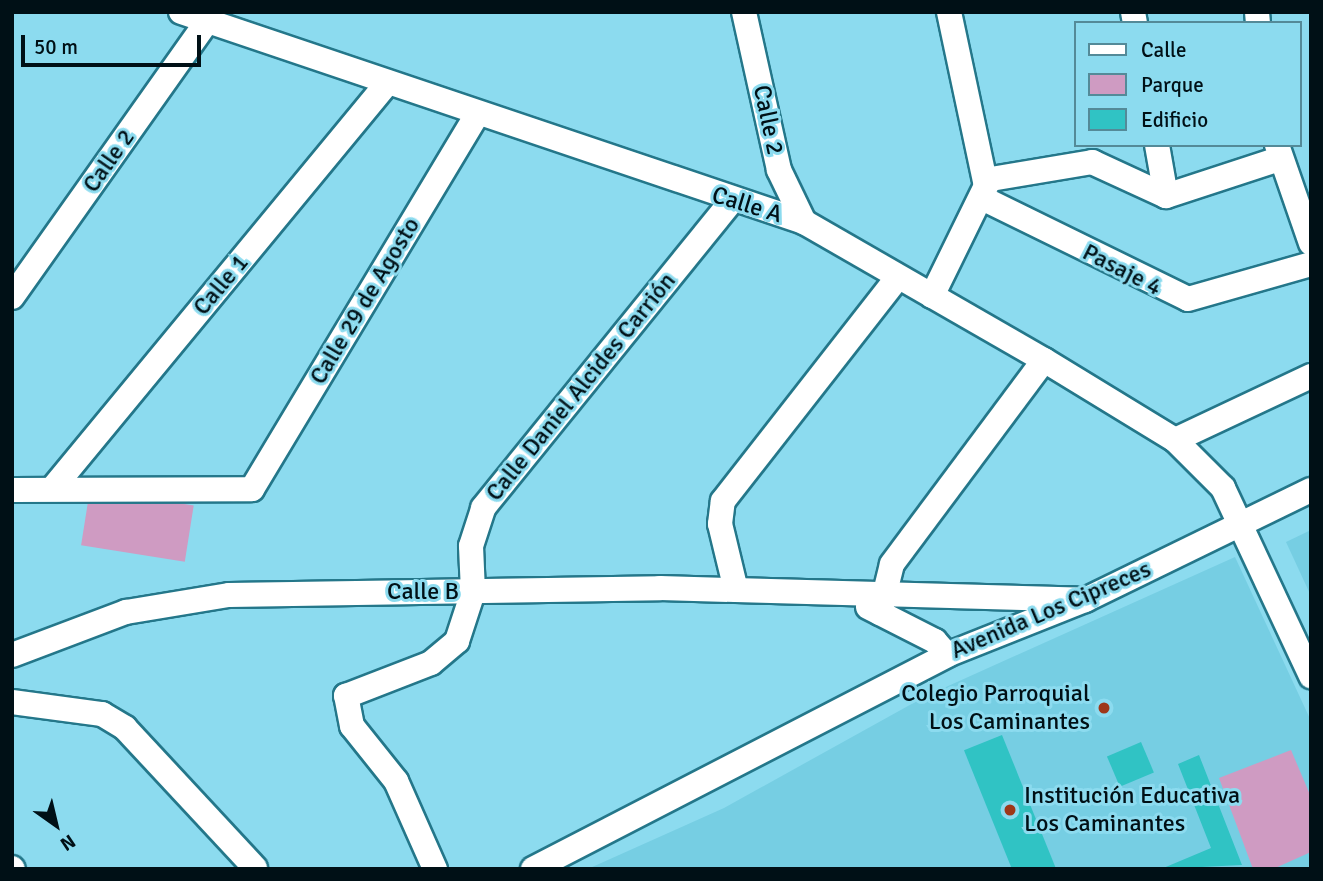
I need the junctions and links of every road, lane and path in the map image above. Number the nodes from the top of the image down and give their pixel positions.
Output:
1 (181, 12) edge
2 (744, 12) edge
3 (949, 12) edge
4 (205, 24) junction
5 (388, 82) junction
6 (478, 113) junction
7 (1157, 147) edge
8 (1278, 152) edge
9 (983, 189) junction
10 (1166, 196) junction
11 (731, 202) junction
12 (804, 222) junction
13 (1311, 243) edge
14 (1311, 264) edge
15 (898, 277) junction
16 (932, 296) junction
17 (12, 297) edge
18 (1044, 360) junction
19 (1311, 376) edge
20 (1175, 440) junction
21 (53, 488) junction
22 (12, 490) edge
23 (1311, 490) edge
24 (1243, 522) junction
25 (736, 590) junction
26 (474, 592) junction
27 (1085, 600) junction
28 (883, 604) junction
29 (12, 654) edge
30 (947, 655) junction
31 (1311, 676) edge
32 (12, 702) edge
33 (539, 867) edge
34 (255, 868) edge
35 (435, 869) edge

1 - 4 street, Calle A
2 - 12 street, Calle 2
3 - 9 street
4 - 5 street, Calle A
4 - 17 street, Calle 2
5 - 6 street, Calle A
5 - 21 street, Calle 1
6 - 11 street, Calle A
6 - 21 street, Calle 29 de Agosto
7 - 10 street
8 - 10 street
8 - 13 street
9 - 10 street
9 - 14 street, Pasaje 4
9 - 16 street
11 - 12 street, Calle A
11 - 26 street, Calle Daniel Alcides Carrión
12 - 15 street, Calle A
15 - 16 street, Calle A
15 - 25 street
16 - 18 street, Calle A
18 - 20 street, Calle A
18 - 28 street
19 - 20 street
20 - 24 street, Calle A
21 - 22 street
23 - 24 street, Avenida Los Cipreces
24 - 27 street, Avenida Los Cipreces
24 - 31 street, Calle A
25 - 26 street, Calle B
25 - 28 street, Calle B
26 - 29 street, Calle B
26 - 35 street, Calle Daniel Alcides Carrión
27 - 28 street, Calle B
27 - 30 street, Avenida Los Cipreces
28 - 30 street, Calle B
30 - 33 street, Avenida Los Cipreces
32 - 34 street

